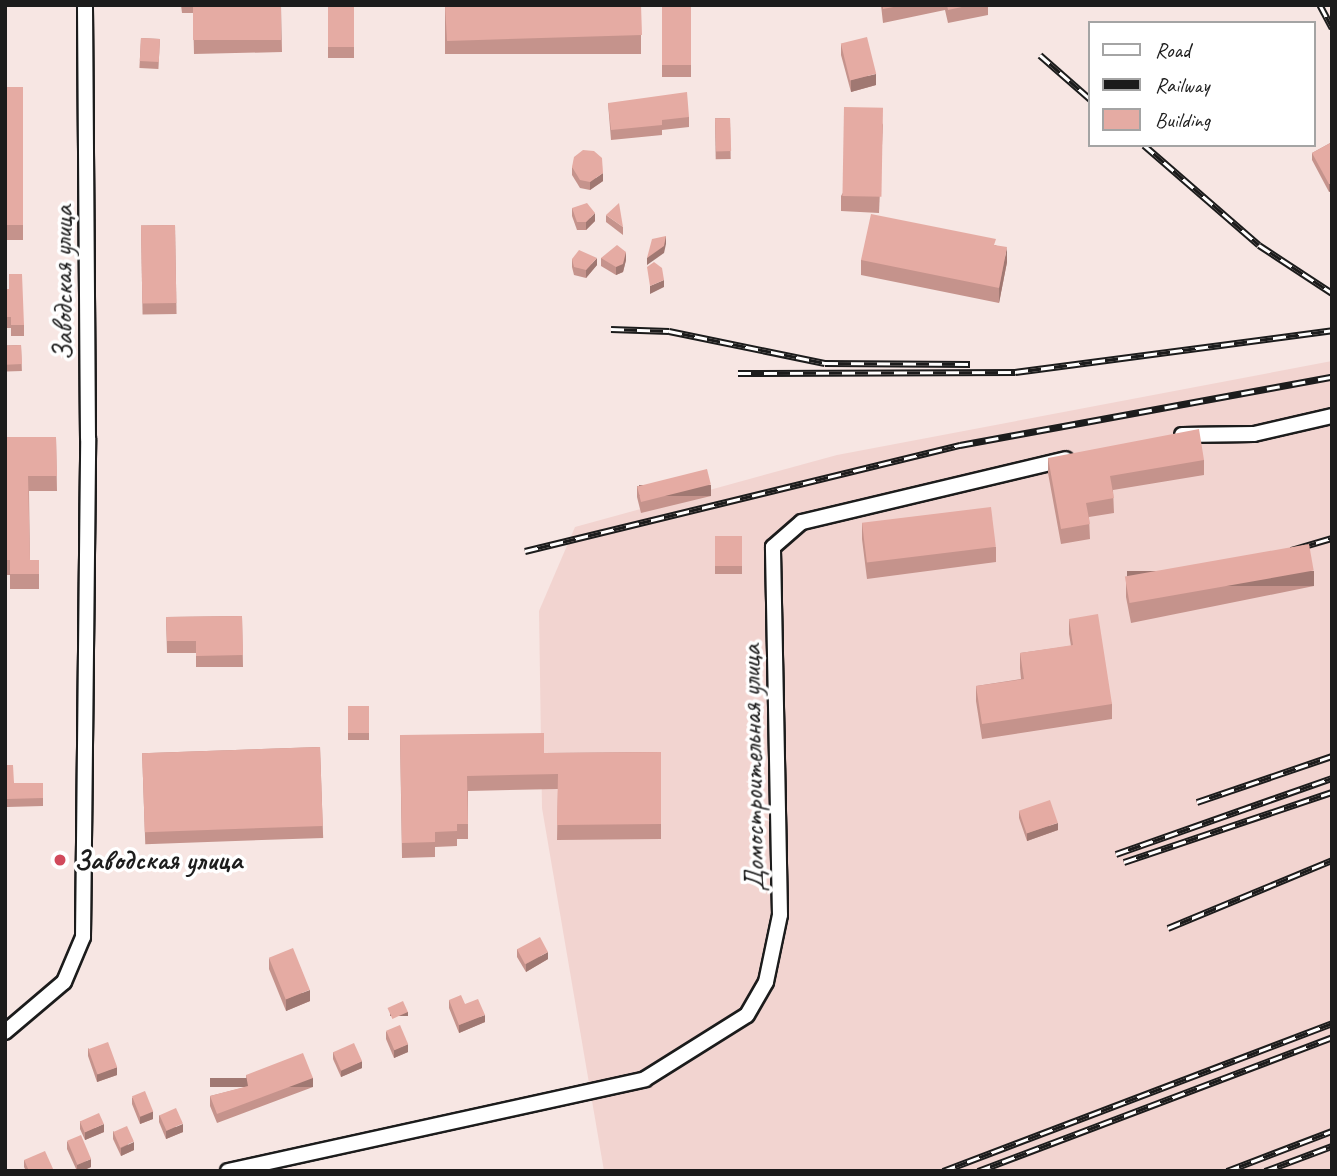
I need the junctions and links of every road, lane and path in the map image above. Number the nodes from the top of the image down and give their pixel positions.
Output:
1 (85, 5) edge
2 (1332, 416) edge
3 (1167, 438) edge
4 (1087, 455) edge
5 (5, 1032) edge
6 (228, 1171) edge

1 - 5 street, Заводская улица
2 - 3 street
4 - 6 street, Домостроительная улица

